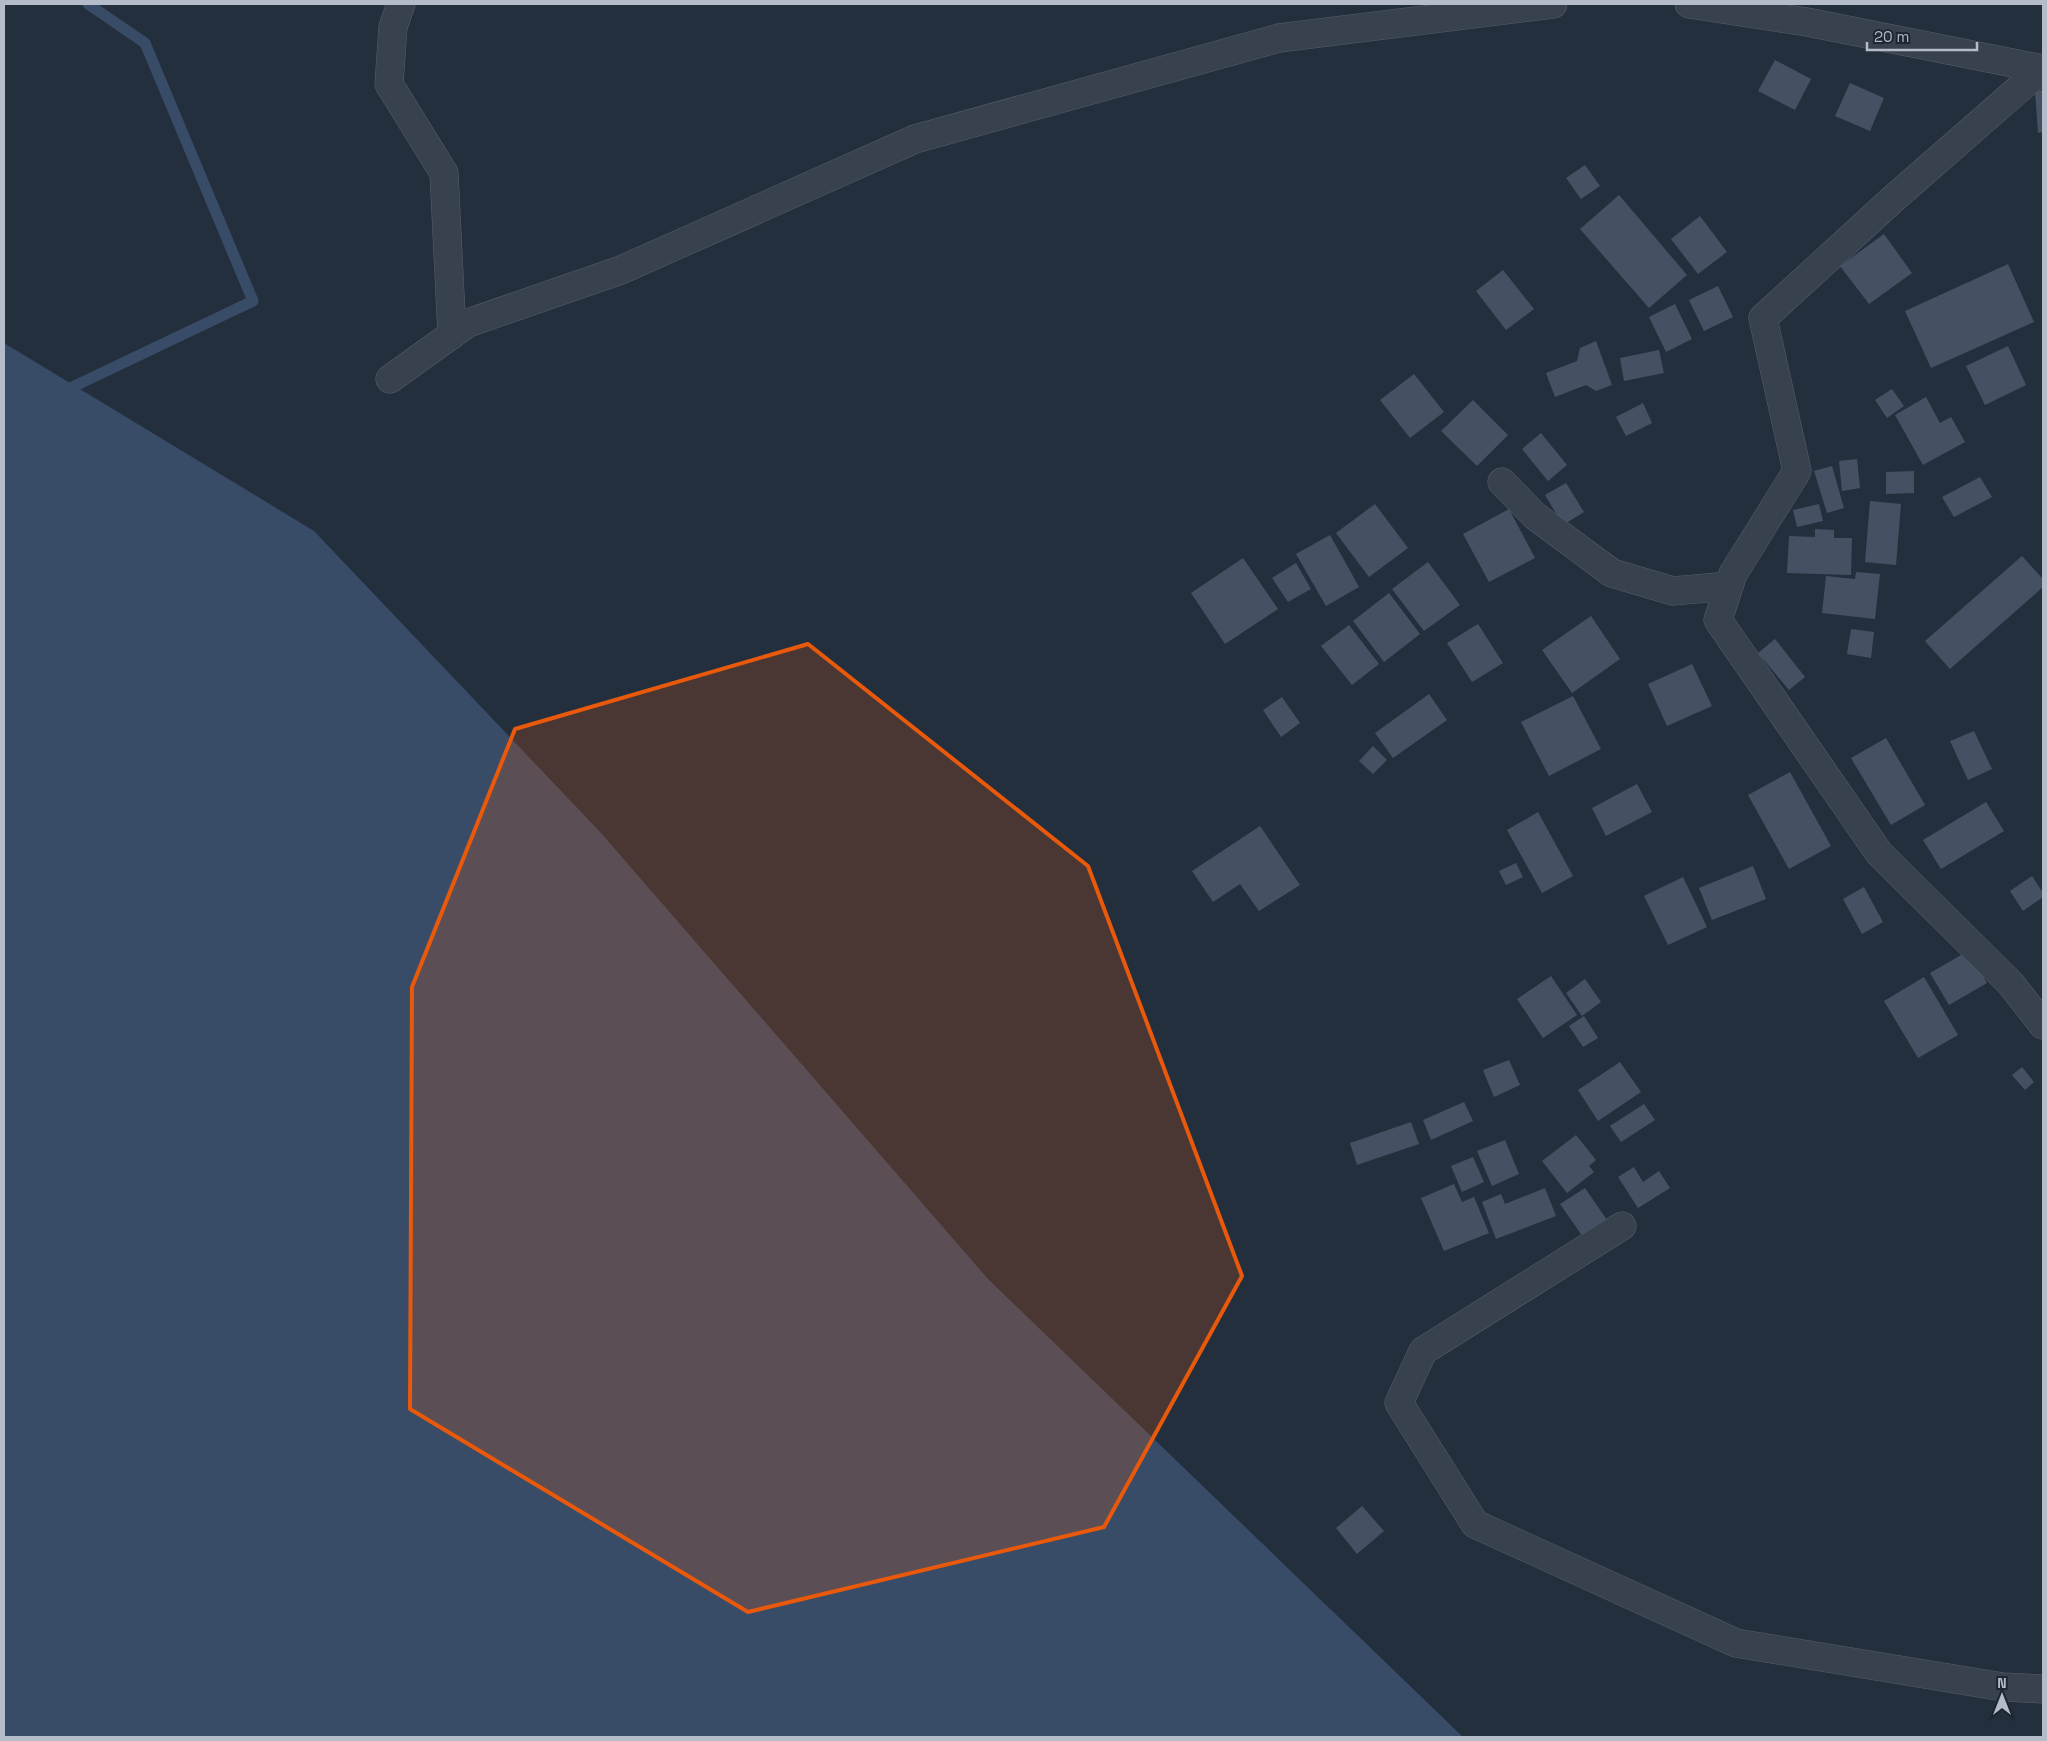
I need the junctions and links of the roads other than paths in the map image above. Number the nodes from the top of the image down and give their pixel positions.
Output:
1 (401, 4) edge
2 (1553, 4) edge
3 (1690, 4) edge
4 (2043, 68) edge
5 (452, 335) junction
6 (390, 379) dead end
7 (1502, 482) dead end
8 (1729, 586) junction
9 (2043, 1025) edge
10 (1622, 1226) dead end
11 (2043, 1689) edge

1 - 5 street
2 - 5 street
3 - 4 street
4 - 8 street
5 - 6 street
7 - 8 street
8 - 9 street
10 - 11 street

